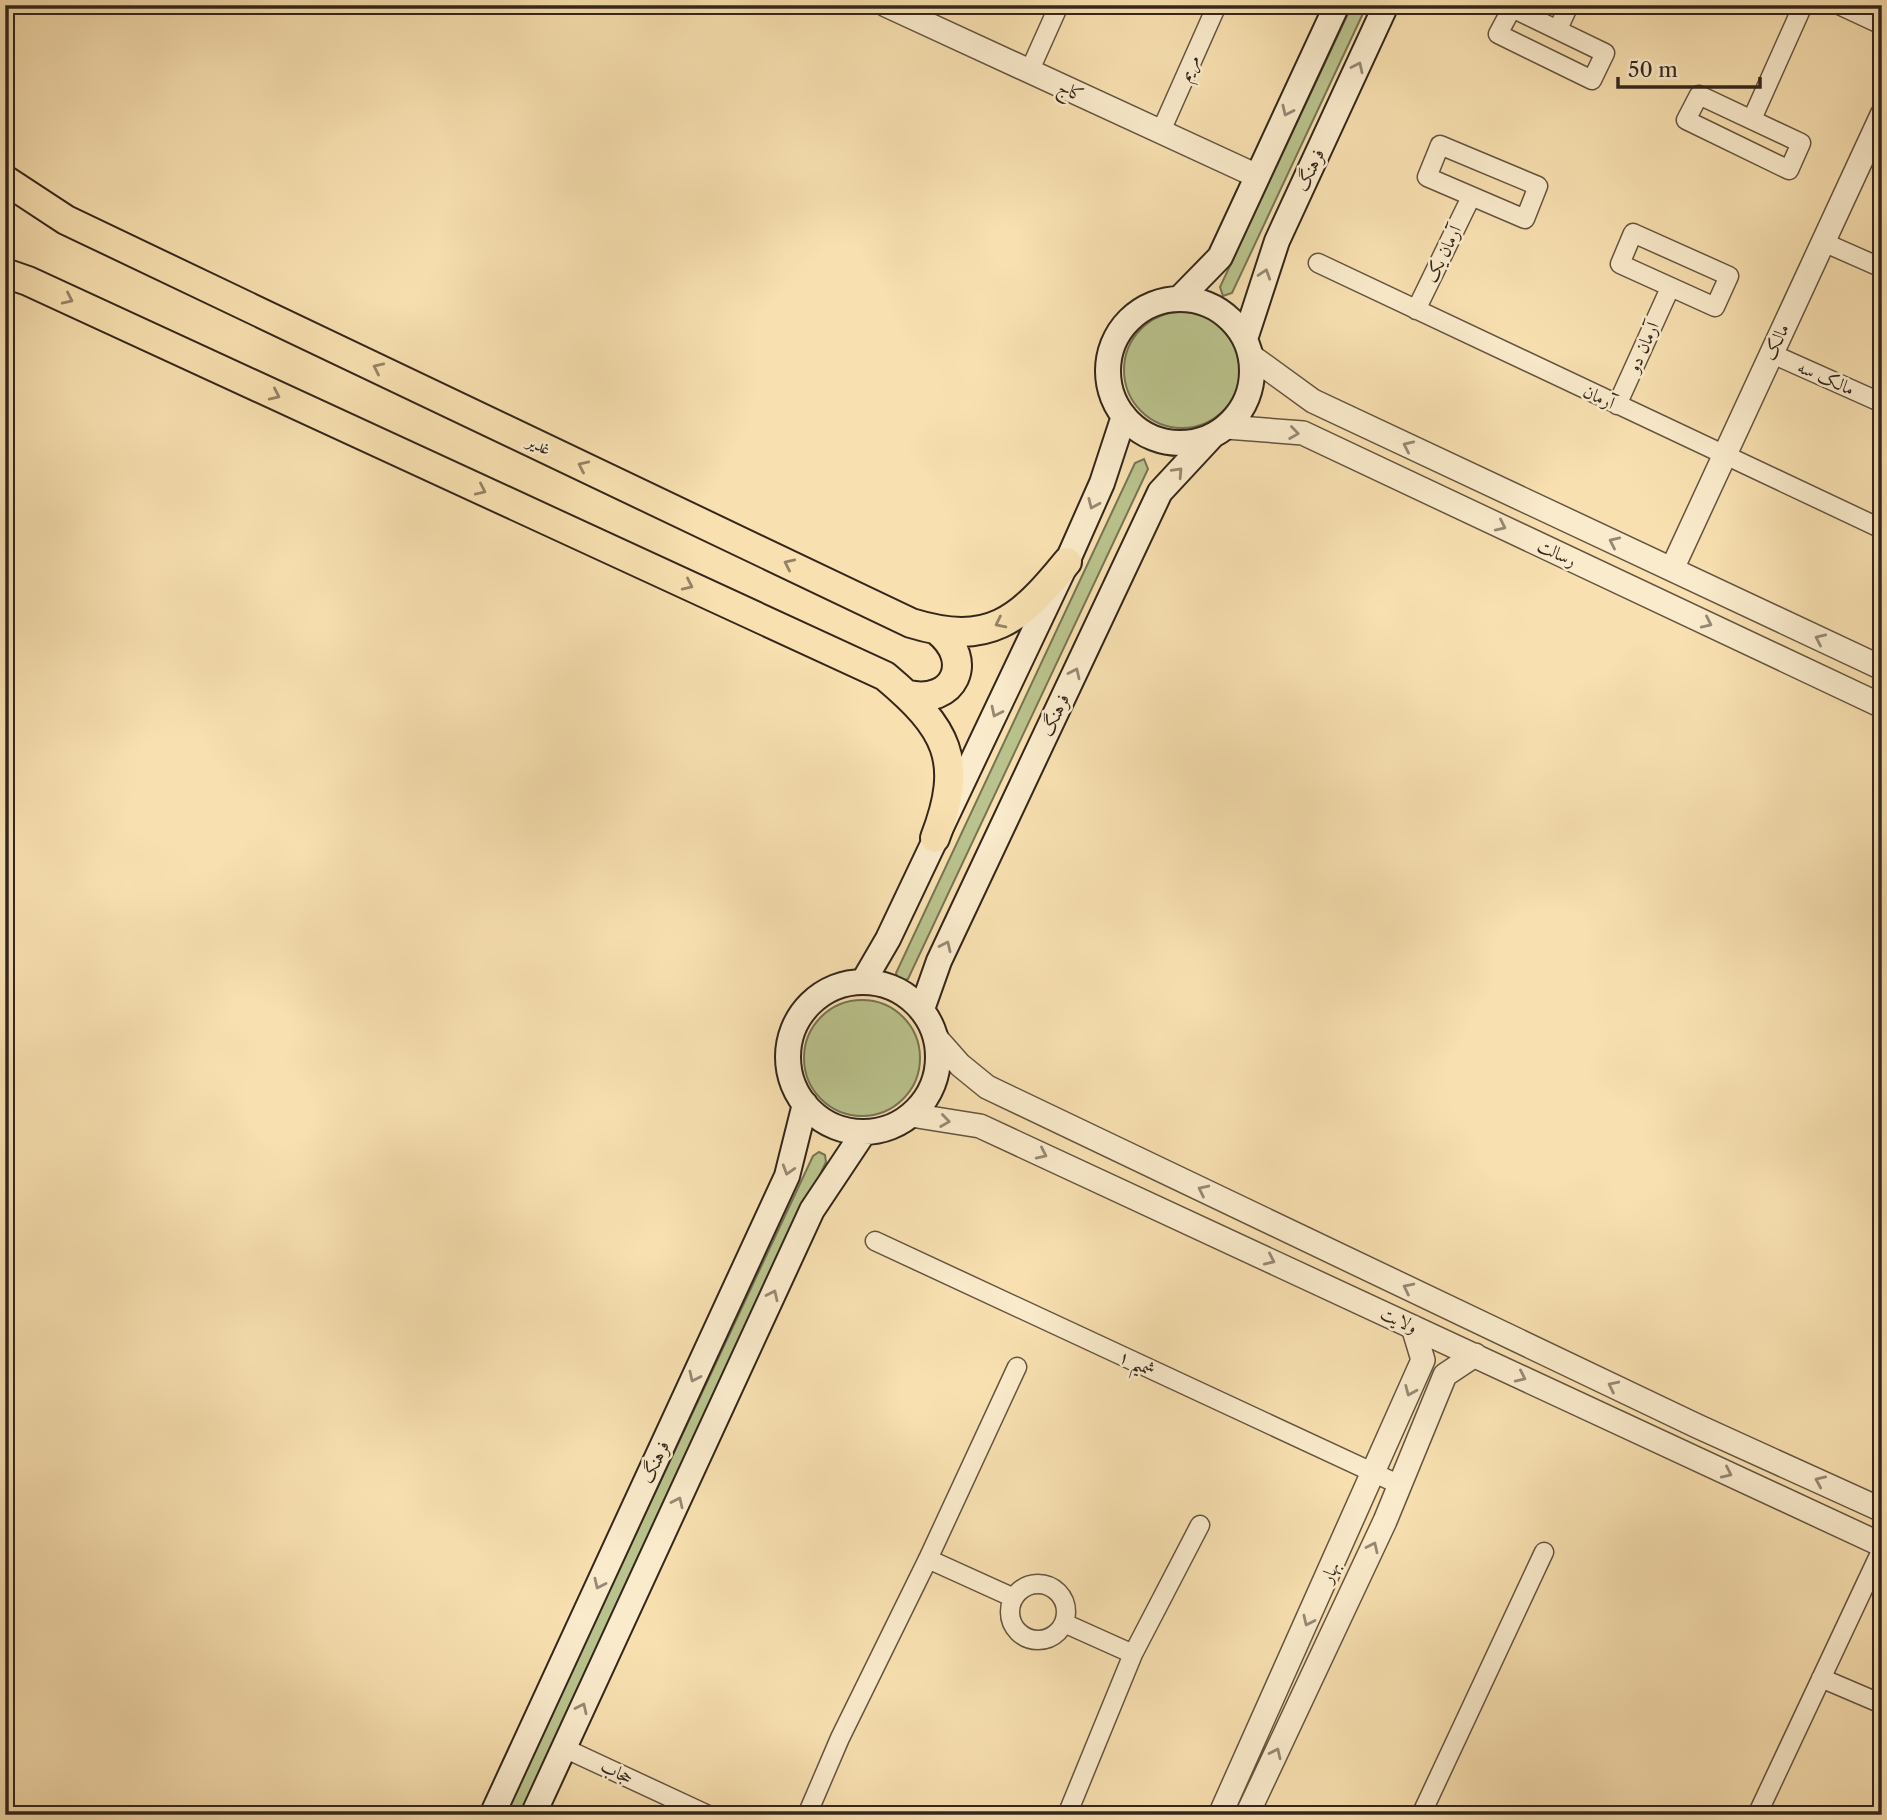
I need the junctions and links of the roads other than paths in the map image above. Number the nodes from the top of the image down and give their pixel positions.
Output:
1 (886, 5) edge
2 (1059, 5) edge
3 (1217, 5) edge
4 (1337, 5) edge
5 (1387, 5) edge
6 (1569, 5) edge
7 (1803, 5) edge
8 (1839, 5) edge
9 (1882, 25) edge
10 (1558, 29) junction
11 (1029, 72) junction
12 (1882, 115) edge
13 (1752, 119) junction
14 (1161, 131) junction
15 (1257, 176) junction
16 (5, 180) edge
17 (1471, 197) junction
18 (1823, 242) junction
19 (1318, 263) dead end
20 (1882, 268) edge
21 (5, 273) edge
22 (1670, 288) junction
23 (1179, 299) junction
24 (1416, 310) junction
25 (1248, 348) junction
26 (1770, 353) junction
27 (1882, 403) edge
28 (1617, 405) junction
29 (1124, 416) junction
30 (1219, 431) junction
31 (1724, 455) junction
32 (1882, 529) edge
33 (1068, 562) junction
34 (1672, 569) junction
35 (938, 631) junction
36 (1882, 668) edge
37 (908, 695) junction
38 (1882, 706) edge
39 (935, 838) junction
40 (863, 982) junction
41 (922, 1009) junction
42 (937, 1039) junction
43 (805, 1104) junction
44 (911, 1115) junction
45 (864, 1132) junction
46 (875, 1241) dead end
47 (1413, 1327) junction
48 (1475, 1355) junction
49 (1017, 1367) dead end
50 (1374, 1474) junction
51 (1400, 1485) junction
52 (1882, 1510) edge
53 (1200, 1525) dead end
54 (1882, 1547) edge
55 (1544, 1552) dead end
56 (928, 1559) junction
57 (1014, 1598) junction
58 (1064, 1623) junction
59 (1133, 1654) junction
60 (1821, 1678) junction
61 (1882, 1704) edge
62 (564, 1748) junction
63 (492, 1815) edge
64 (533, 1815) edge
65 (708, 1815) edge
66 (807, 1815) edge
67 (1066, 1815) edge
68 (1220, 1815) edge
69 (1247, 1815) edge
70 (1421, 1815) edge
71 (1756, 1815) edge

1 - 11 street, کاج
2 - 11 street
3 - 14 street, مریم
4 -> 15 main road
25 -> 5 main road, فرهنگ
6 - 10 street
7 - 13 street
8 - 9 street
10 - 10 street
11 - 14 street, کاج
12 - 18 street, مالک
13 - 13 street
14 - 15 street, کاج
15 - 23 main road
35 -> 16 main road, غدیر
17 - 17 street
17 - 24 street, آرمان یک
18 - 20 street
18 - 26 street, مالک
19 - 24 street, آرمان
21 -> 37 main road
22 - 22 street
22 - 28 street, آرمان دو
23 - 25 main road
23 - 29 main road
24 - 28 street, آرمان
25 - 30 main road
34 -> 25 street, رسالت
26 - 27 street, مالک سه
26 - 31 street, مالک
28 - 31 street, آرمان
29 - 30 main road
29 -> 33 main road
30 -> 38 street, رسالت
41 -> 30 main road, فرهنگ
31 - 32 street, آرمان
31 - 34 street, مالک
33 -> 35 main road, غدیر
33 -> 39 main road
36 -> 34 street, رسالت
35 - 37 main road
37 - 39 main road
39 - 40 main road
40 - 41 main road
40 - 43 main road
41 - 42 main road
42 - 44 main road
52 -> 42 street, ولایت
43 - 45 main road
43 -> 63 main road, فرهنگ
44 - 45 main road
44 -> 47 street, ولایت
62 -> 45 main road
46 - 50 street, شمیم ۱
47 - 48 street, ولایت
47 -> 50 street, بهار
48 - 51 street, بهار
48 -> 54 street, ولایت
49 - 56 street
50 - 51 street, شمیم ۱
50 -> 68 street, بهار
69 -> 51 street, بهار
53 - 59 street
54 - 60 street
55 - 70 street
56 - 57 street
56 - 66 street
57 - 58 street
57 - 58 street
58 - 59 street
59 - 67 street
60 - 61 street
60 - 71 street
62 - 64 main road
62 - 65 street, حجاب

